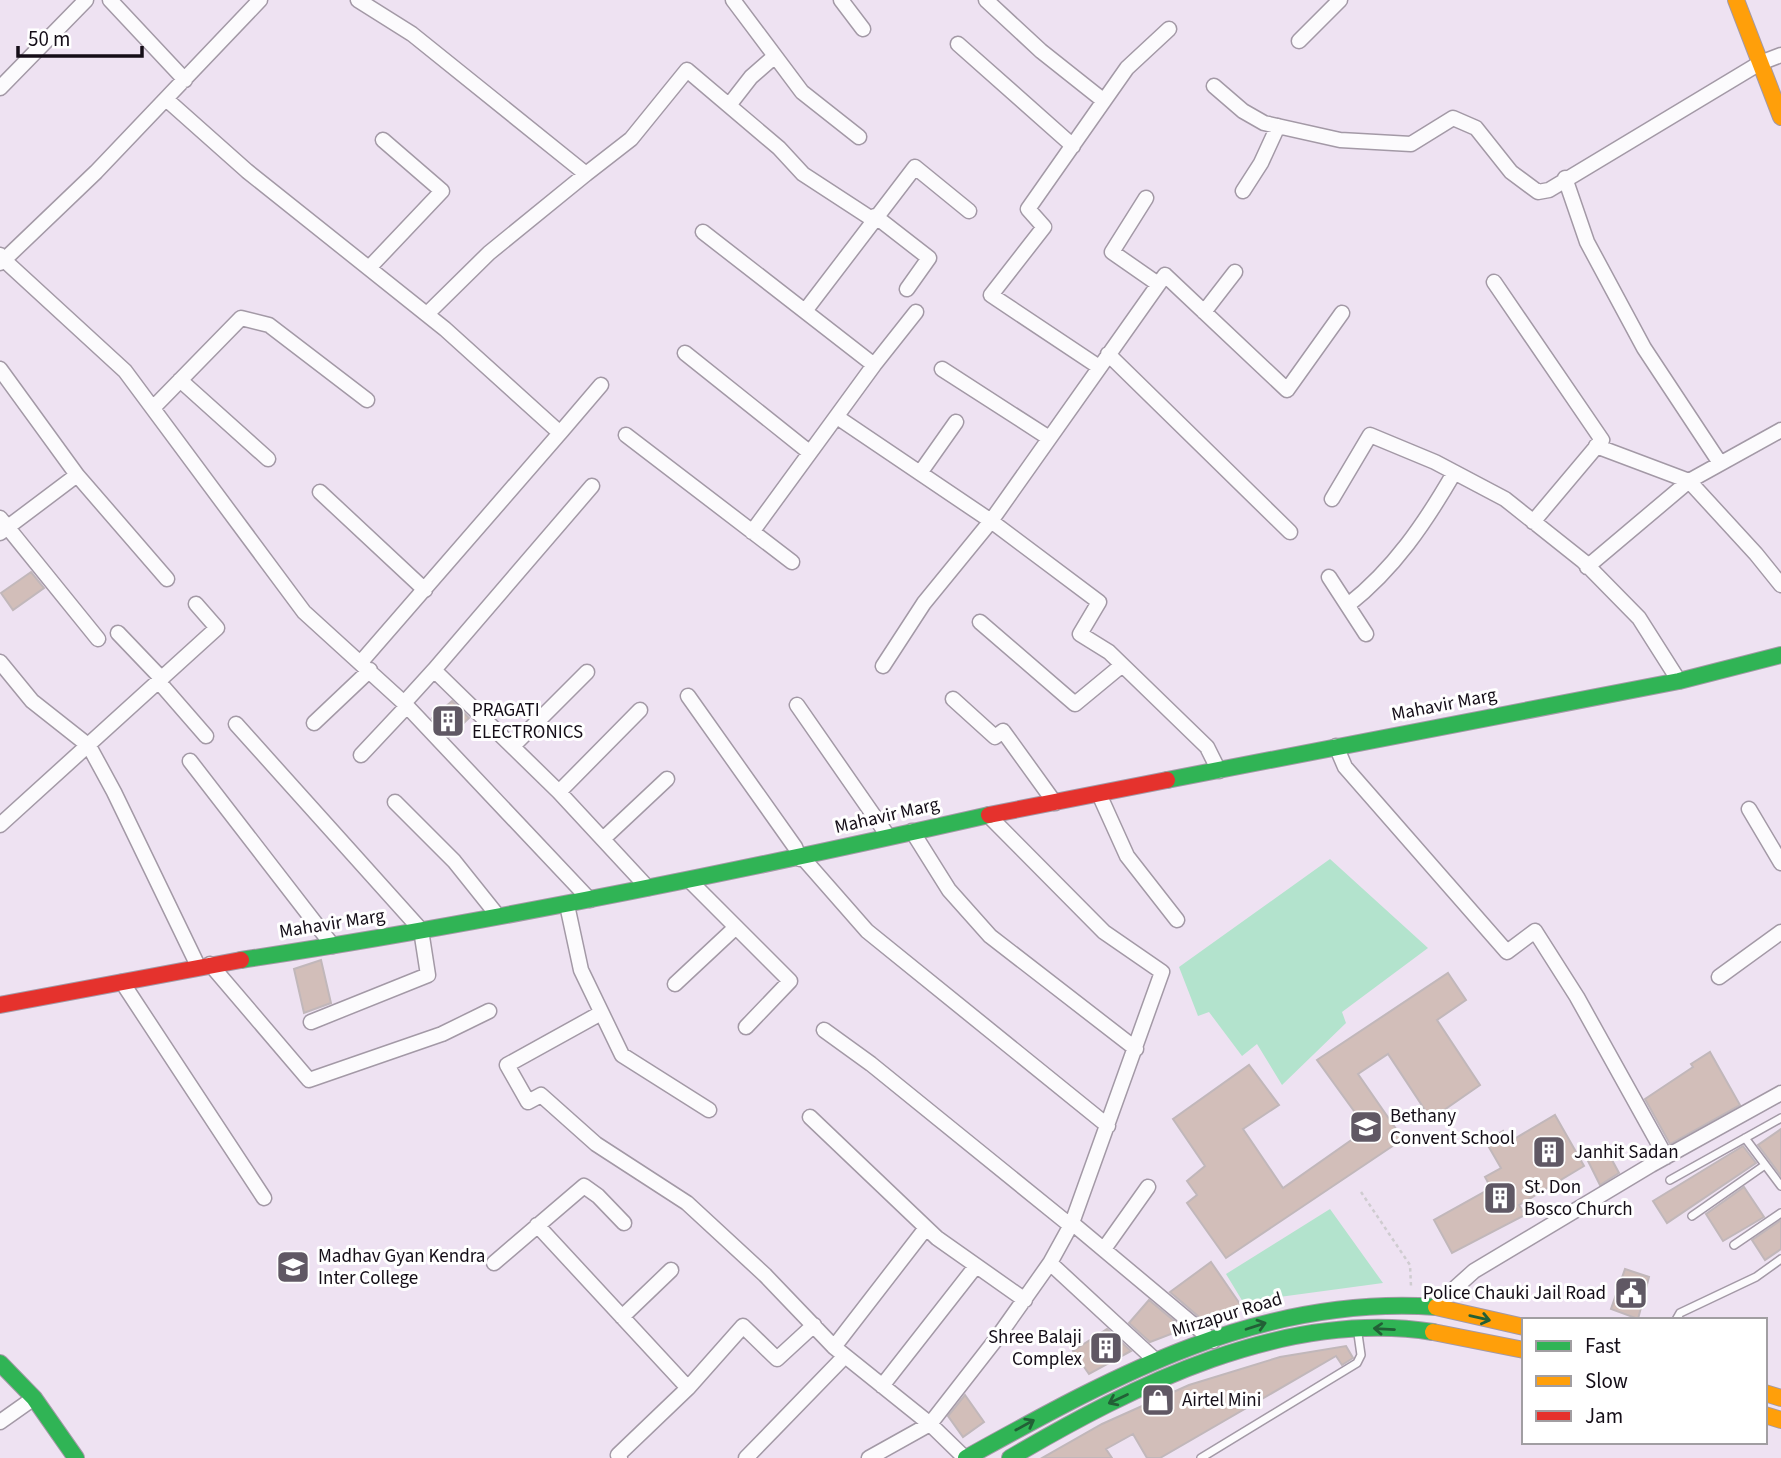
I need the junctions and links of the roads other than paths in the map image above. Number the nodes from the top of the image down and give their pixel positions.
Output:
1 (86, 0) edge
2 (110, 0) edge
3 (260, 0) edge
4 (358, 0) edge
5 (733, 0) edge
6 (841, 0) edge
7 (986, 0) edge
8 (1340, 0) edge
9 (1736, 0) edge
10 (863, 29) dead end
11 (1169, 29) dead end
12 (1299, 41) dead end
13 (958, 44) dead end
14 (1781, 55) edge
15 (775, 56) junction
16 (1760, 63) junction
17 (184, 80) junction
18 (1214, 86) dead end
19 (0, 88) edge
20 (166, 99) junction
21 (1104, 101) junction
22 (730, 104) junction
23 (1781, 117) edge
24 (1278, 126) junction
25 (859, 137) dead end
26 (383, 140) dead end
27 (1073, 146) junction
28 (586, 174) junction
29 (1565, 178) junction
30 (1243, 191) dead end
31 (1146, 198) dead end
32 (969, 211) dead end
33 (874, 218) junction
34 (702, 232) dead end
35 (1, 259) edge
36 (369, 268) junction
37 (1236, 272) dead end
38 (1494, 282) dead end
39 (1158, 284) junction
40 (907, 289) dead end
41 (805, 311) junction
42 (916, 312) dead end
43 (1204, 312) junction
44 (1342, 313) dead end
45 (427, 314) junction
46 (685, 354) dead end
47 (1108, 354) junction
48 (874, 365) junction
49 (1100, 367) junction
50 (0, 369) edge
51 (942, 369) dead end
52 (180, 380) junction
53 (601, 385) dead end
54 (367, 400) dead end
55 (153, 408) junction
56 (838, 417) junction
57 (956, 422) dead end
58 (1781, 430) edge
59 (560, 433) junction
60 (626, 435) dead end
61 (1049, 438) junction
62 (1596, 446) junction
63 (809, 452) junction
64 (268, 459) dead end
65 (1720, 463) junction
66 (1454, 472) junction
67 (920, 473) junction
68 (77, 475) junction
69 (1689, 481) junction
70 (592, 486) dead end
71 (320, 492) dead end
72 (1332, 499) dead end
73 (991, 521) junction
74 (1533, 522) junction
75 (3, 526) edge
76 (752, 532) junction
77 (1290, 532) dead end
78 (792, 562) dead end
79 (1587, 567) junction
80 (1329, 577) dead end
81 (167, 579) dead end
82 (1781, 585) edge
83 (425, 590) junction
84 (196, 604) dead end
85 (1348, 605) junction
86 (980, 622) dead end
87 (118, 633) dead end
88 (1366, 634) dead end
89 (98, 639) dead end
90 (1781, 655) edge
91 (0, 662) edge
92 (365, 666) junction
93 (883, 666) dead end
94 (1121, 667) junction
95 (434, 670) junction
96 (587, 672) dead end
97 (160, 680) junction
98 (1679, 681) junction
99 (688, 696) dead end
100 (953, 699) dead end
101 (405, 705) junction
102 (797, 705) dead end
103 (640, 710) dead end
104 (314, 723) dead end
105 (236, 724) dead end
106 (206, 736) dead end
107 (89, 746) junction
108 (513, 746) junction
109 (1336, 746) junction
110 (361, 755) dead end
111 (190, 761) dead end
112 (1219, 771) junction
113 (667, 779) dead end
114 (559, 792) junction
115 (1099, 794) junction
116 (395, 802) dead end
117 (1055, 803) junction
118 (1749, 809) dead end
119 (988, 815) junction
120 (0, 825) edge
121 (912, 831) junction
122 (888, 836) junction
123 (603, 839) junction
124 (802, 858) junction
125 (1781, 863) edge
126 (689, 880) junction
127 (648, 888) junction
128 (590, 900) junction
129 (567, 905) junction
130 (498, 916) junction
131 (1177, 920) dead end
132 (736, 927) junction
133 (421, 930) junction
134 (1781, 932) edge
135 (333, 947) junction
136 (204, 965) junction
137 (1719, 977) dead end
138 (122, 982) junction
139 (675, 984) dead end
140 (0, 1005) edge
141 (489, 1011) dead end
142 (601, 1013) junction
143 (311, 1022) dead end
144 (746, 1027) dead end
145 (824, 1030) dead end
146 (1136, 1049) junction
147 (1781, 1093) edge
148 (709, 1110) dead end
149 (810, 1117) dead end
150 (1781, 1118) edge
151 (1108, 1126) junction
152 (1745, 1138) junction
153 (1666, 1157) junction
154 (1765, 1166) junction
155 (1670, 1180) dead end
156 (1781, 1186) edge
157 (1147, 1187) dead end
158 (264, 1198) dead end
159 (1781, 1213) edge
160 (1692, 1216) dead end
161 (624, 1223) dead end
162 (1071, 1224) junction
163 (537, 1225) junction
164 (926, 1228) junction
165 (1734, 1245) dead end
166 (1104, 1250) junction
167 (1781, 1259) edge
168 (494, 1263) dead end
169 (1050, 1263) junction
170 (976, 1266) junction
171 (671, 1270) dead end
172 (1025, 1300) junction
173 (1434, 1307) junction
174 (622, 1317) junction
175 (1677, 1318) edge
176 (814, 1325) junction
177 (1522, 1327) edge
178 (1357, 1330) junction
179 (1212, 1340) junction
180 (1522, 1350) edge
181 (840, 1351) junction
182 (1230, 1356) junction
183 (1156, 1360) junction
184 (0, 1363) edge
185 (882, 1386) junction
186 (688, 1388) junction
187 (34, 1398) junction
188 (0, 1422) edge
189 (930, 1424) junction
190 (76, 1458) edge
191 (620, 1458) edge
192 (746, 1458) edge
193 (869, 1458) edge
194 (966, 1458) edge
195 (1010, 1458) edge
196 (1201, 1458) edge

1 - 19 street
2 - 17 street
3 - 17 street
4 - 28 street
5 - 15 street
6 - 10 street
7 - 21 street
8 - 12 street
9 - 16 main road
11 - 21 street
13 - 27 street
14 - 16 street
15 - 22 street
15 - 25 street
16 - 23 main road
16 - 29 street
17 - 20 street
18 - 24 street
20 - 35 street
20 - 36 street
21 - 27 street
22 - 28 street
22 - 33 street
24 - 29 street
24 - 30 street
26 - 36 street
27 - 49 street
28 - 45 street
29 - 65 street
31 - 39 street
32 - 33 street
33 - 40 street
33 - 41 street
34 - 41 street
35 - 55 street
36 - 45 street
37 - 43 street
38 - 62 street
39 - 43 street
39 - 47 street
41 - 48 street
42 - 48 street
43 - 44 street
45 - 59 street
46 - 63 street
47 - 49 street
47 - 77 street
48 - 56 street
49 - 61 street
50 - 68 street
51 - 61 street
52 - 54 street
52 - 55 street
52 - 64 street
53 - 59 street
55 - 92 street
56 - 63 street
56 - 67 street
57 - 67 street
58 - 65 street
59 - 83 street
60 - 76 street
61 - 73 street
62 - 69 street
62 - 74 street
63 - 76 street
65 - 69 street
66 - 72 street
66 - 74 street
66 - 85 street
67 - 73 street
68 - 75 street
68 - 81 street
69 - 79 street
69 - 82 street
70 - 95 street
71 - 83 street
73 - 93 street
73 - 94 street
74 - 79 street
75 - 89 street
76 - 78 street
79 - 98 street
80 - 85 street
83 - 92 street
84 - 97 street
85 - 88 street
86 - 94 street
87 - 97 street
90 - 98 main road, Mahavir Marg
91 - 107 street
92 - 101 street
92 - 104 street
94 - 112 street
95 - 101 street
95 - 108 street
96 - 108 street
97 - 106 street
97 - 107 street
98 - 109 main road, Mahavir Marg
99 - 124 street
100 - 117 street
101 - 110 street
101 - 128 street
102 - 122 street
103 - 114 street
105 - 133 street
107 - 120 street
107 - 136 street
108 - 114 street
109 - 112 main road, Mahavir Marg
109 - 153 street
111 - 135 street
112 - 115 main road, Mahavir Marg
113 - 123 street
114 - 123 street
115 - 117 main road, Mahavir Marg
115 - 131 street
116 - 130 street
117 - 119 main road, Mahavir Marg
118 - 125 street
119 - 121 main road, Mahavir Marg
119 - 146 street
121 - 122 main road, Mahavir Marg
121 - 146 street
122 - 124 main road, Mahavir Marg
123 - 127 street
124 - 126 main road, Mahavir Marg
124 - 151 street
126 - 127 main road, Mahavir Marg
126 - 132 street
127 - 128 main road, Mahavir Marg
128 - 129 main road, Mahavir Marg
129 - 130 main road, Mahavir Marg
129 - 142 street
130 - 133 main road, Mahavir Marg
132 - 139 street
132 - 144 street
133 - 135 main road, Mahavir Marg
133 - 143 street
134 - 137 street
135 - 136 main road, Mahavir Marg
136 - 138 main road, Mahavir Marg
136 - 141 street
138 - 140 main road, Mahavir Marg
138 - 158 street
142 - 148 street
142 - 176 street
145 - 162 street
146 - 151 street
147 - 153 street
149 - 164 street
150 - 152 lane
151 - 162 street
152 - 154 lane
152 - 155 lane
153 - 173 street
154 - 156 lane
154 - 160 lane
157 - 166 street
159 - 165 lane
161 - 163 street
162 - 166 street
162 - 169 street
163 - 168 street
163 - 174 street
164 - 170 street
164 - 181 street
166 - 179 street
167 - 175 lane
169 - 172 street
169 - 183 street
170 - 172 street
170 - 185 street
171 - 174 street
172 - 189 street
173 -> 177 main road, Mirzapur Road
179 -> 173 main road, Mirzapur Road
174 - 186 street
176 - 181 street
176 - 186 street
180 -> 178 main road, Mirzapur Road
178 - 182 main road, Mirzapur Road
178 - 196 lane
179 - 182 street
179 - 183 main road, Mirzapur Road
181 - 185 street
181 - 192 street
182 -> 195 main road, Mirzapur Road
194 -> 183 main road, Mirzapur Road
184 - 187 main road
185 - 189 street
186 - 191 street
187 - 188 street
187 - 190 main road
189 - 193 street
189 - 194 street

